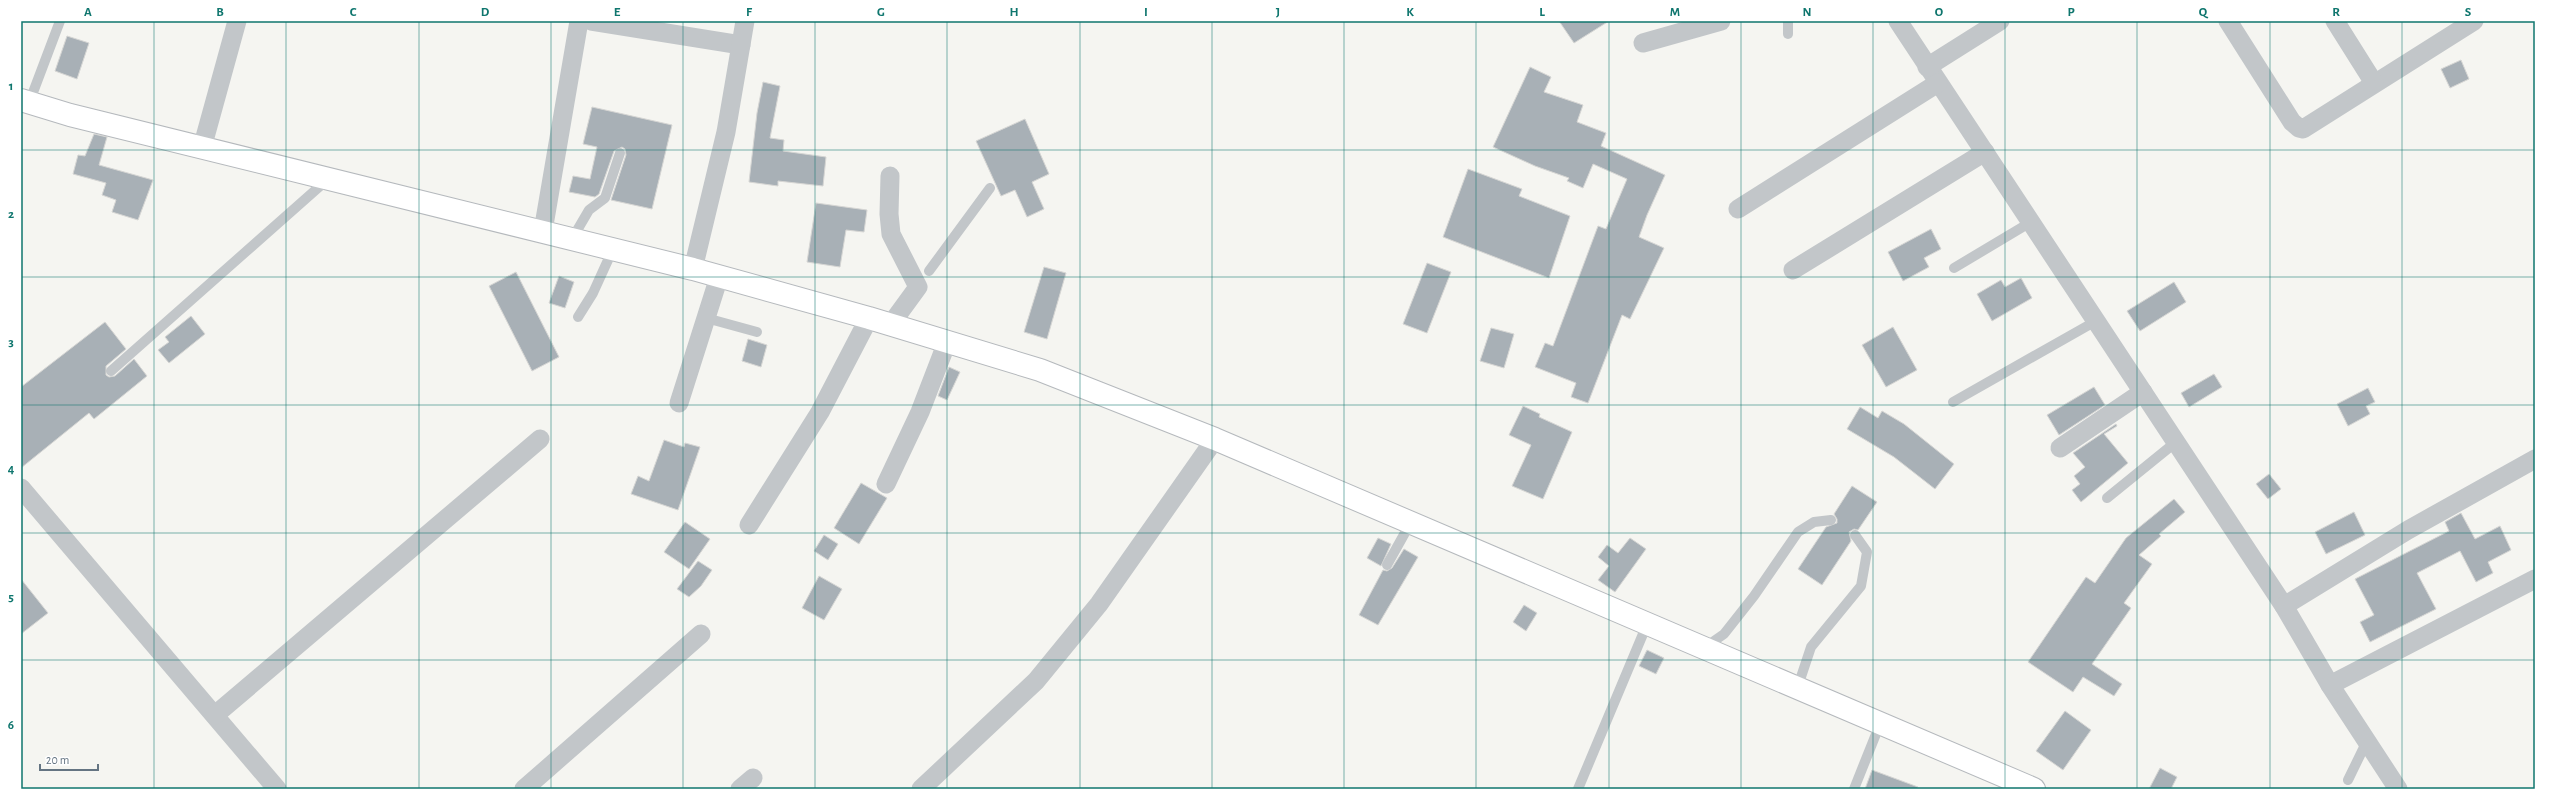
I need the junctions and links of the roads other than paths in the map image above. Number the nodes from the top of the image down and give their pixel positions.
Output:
1 (60, 21) edge
2 (237, 21) edge
3 (580, 21) edge
4 (591, 21) edge
5 (745, 21) edge
6 (1721, 21) edge
7 (1788, 21) edge
8 (2000, 21) edge
9 (2228, 21) edge
10 (2335, 21) edge
11 (2474, 21) edge
12 (1903, 23) edge
13 (2452, 26) edge
14 (1788, 34) dead end
15 (1643, 43) dead end
16 (741, 45) junction
17 (1927, 67) junction
18 (1938, 83) junction
19 (2374, 83) junction
20 (25, 102) edge
21 (202, 148) junction
22 (1985, 152) junction
23 (620, 153) dead end
24 (890, 176) dead end
25 (328, 178) junction
26 (990, 188) dead end
27 (1738, 209) dead end
28 (2031, 222) junction
29 (543, 232) junction
30 (572, 239) junction
31 (612, 249) junction
32 (1954, 268) dead end
33 (693, 269) junction
34 (1793, 270) dead end
35 (719, 277) junction
36 (924, 278) junction
37 (578, 317) dead end
38 (706, 318) junction
39 (869, 318) junction
40 (2096, 321) junction
41 (891, 324) junction
42 (758, 332) dead end
43 (947, 342) junction
44 (111, 371) dead end
45 (2143, 392) junction
46 (1953, 402) dead end
47 (679, 403) dead end
48 (540, 439) dead end
49 (1215, 439) junction
50 (2176, 442) junction
51 (2060, 448) dead end
52 (2535, 459) edge
53 (886, 484) dead end
54 (21, 488) edge
55 (2107, 498) dead end
56 (1831, 520) dead end
57 (1411, 522) junction
58 (749, 525) dead end
59 (1855, 534) dead end
60 (1387, 565) dead end
61 (2535, 579) edge
62 (2284, 606) junction
63 (1648, 622) junction
64 (701, 634) dead end
65 (1704, 648) junction
66 (2330, 685) junction
67 (1796, 689) junction
68 (215, 715) junction
69 (1880, 724) junction
70 (2366, 741) junction
71 (2348, 780) dead end
72 (2030, 788) edge
73 (277, 789) edge
74 (524, 789) edge
75 (921, 789) edge
76 (1578, 789) edge
77 (1854, 789) edge
78 (2398, 789) edge

1 - 20 lane
2 - 21 street
3 - 29 street
4 - 16 street
5 - 16 street
6 - 15 street
7 - 14 lane
8 - 17 street
9 - 19 street
10 - 19 street
11 - 13 street
12 - 17 street
13 - 19 street
16 - 33 street
17 - 18 street
18 - 22 street
18 - 27 street
20 - 21 main road
21 - 25 main road
22 - 28 street
22 - 34 street
23 - 30 lane
24 - 36 street
25 - 29 main road
25 - 44 lane
26 - 36 lane
28 - 32 lane
28 - 40 street
29 - 30 main road
30 - 31 main road
31 - 33 main road
31 - 37 lane
33 - 35 main road
35 - 38 street
35 - 39 main road
36 - 41 street
38 - 42 lane
38 - 47 street
39 - 41 main road
39 - 58 street
40 - 45 street
40 - 46 lane
41 - 43 main road
43 - 49 main road
43 - 53 street
45 - 50 street
45 - 51 street
48 - 68 street
49 - 57 main road
49 - 75 street
50 - 55 lane
50 - 62 street
52 - 62 street
54 - 68 street
56 - 65 lane
57 - 60 lane
57 - 63 main road
59 - 67 lane
61 - 66 street
62 - 66 street
63 - 65 main road
63 - 76 lane
64 - 74 street
65 - 67 main road
66 - 70 street
67 - 69 main road
68 - 73 street
69 - 72 main road
69 - 77 lane
70 - 71 lane
70 - 78 street

